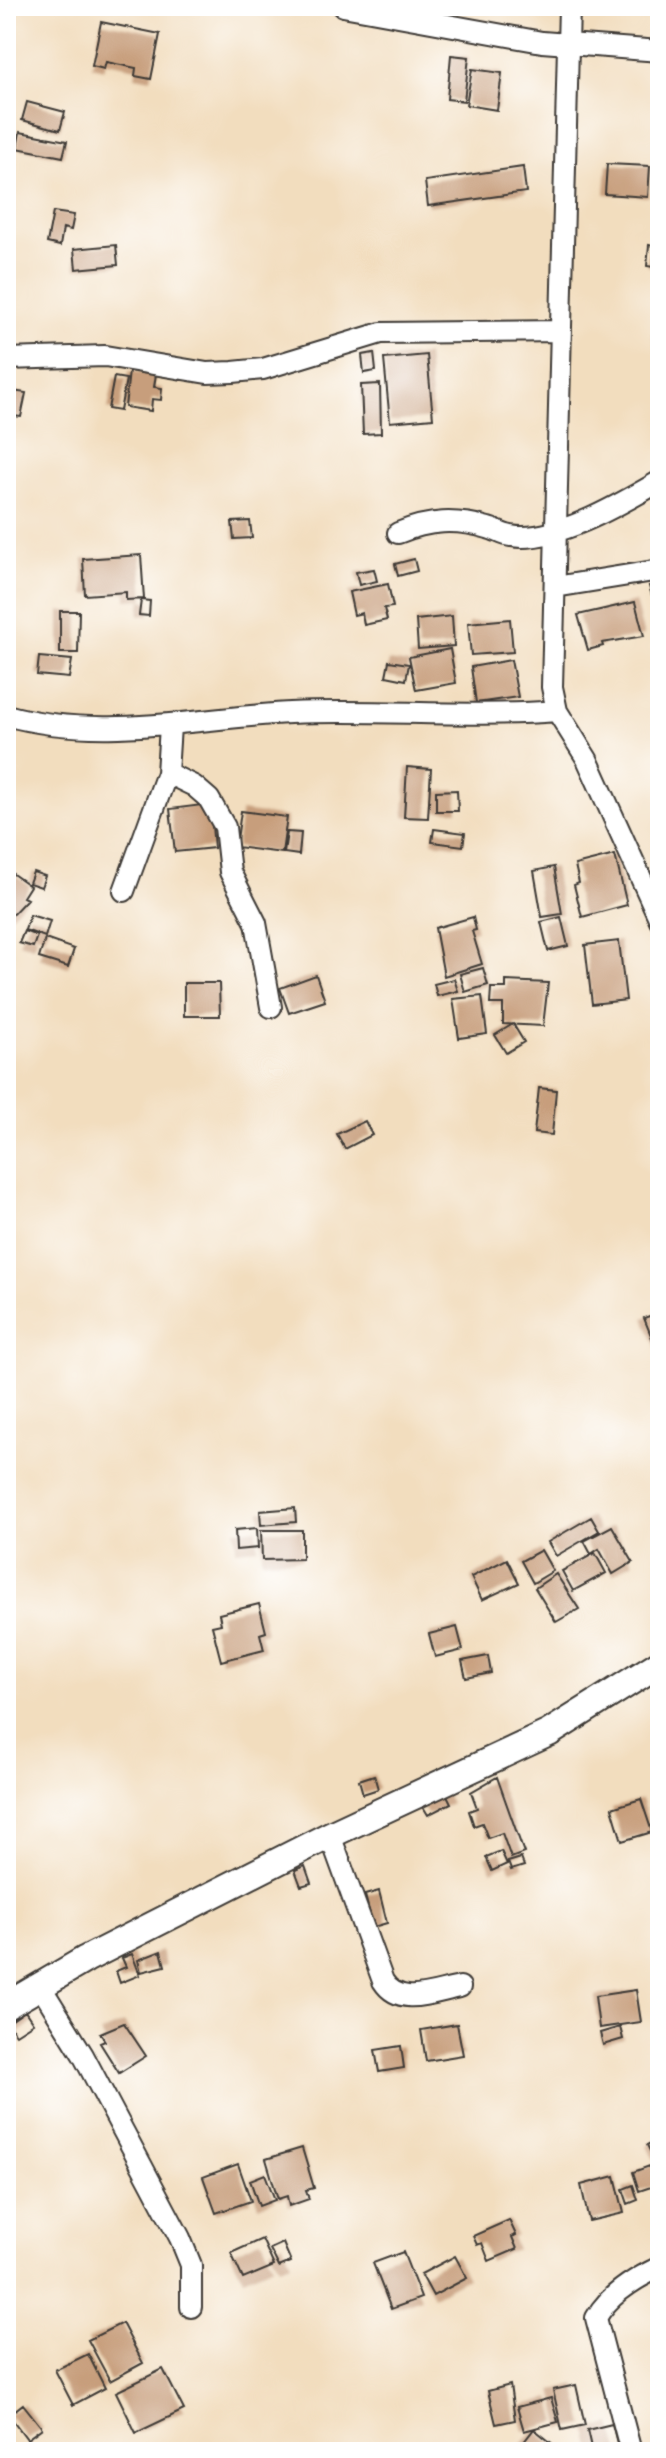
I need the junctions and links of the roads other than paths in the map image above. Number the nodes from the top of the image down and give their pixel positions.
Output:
1 (343, 6) edge
2 (569, 6) edge
3 (567, 46) junction
4 (660, 51) edge
5 (561, 331) junction
6 (6, 359) edge
7 (660, 481) edge
8 (556, 530) junction
9 (398, 533) dead end
10 (660, 570) edge
11 (555, 587) junction
12 (557, 711) junction
13 (6, 715) edge
14 (170, 726) junction
15 (167, 773) junction
16 (124, 891) dead end
17 (660, 920) edge
18 (271, 1007) dead end
19 (656, 1673) edge
20 (330, 1835) junction
21 (39, 1984) junction
22 (460, 1987) dead end
23 (6, 2006) edge
24 (660, 2267) edge
25 (191, 2307) dead end
26 (631, 2452) edge

1 - 3 street
2 - 3 street
3 - 4 street
3 - 5 street
5 - 6 street
5 - 8 street
7 - 8 street
8 - 9 street
8 - 11 street
10 - 11 street
11 - 12 street
12 - 14 street
12 - 17 street
13 - 14 street
14 - 15 street
15 - 16 street
15 - 18 street
19 - 20 street
20 - 21 street
20 - 22 street
21 - 23 street
21 - 25 street
24 - 26 street

